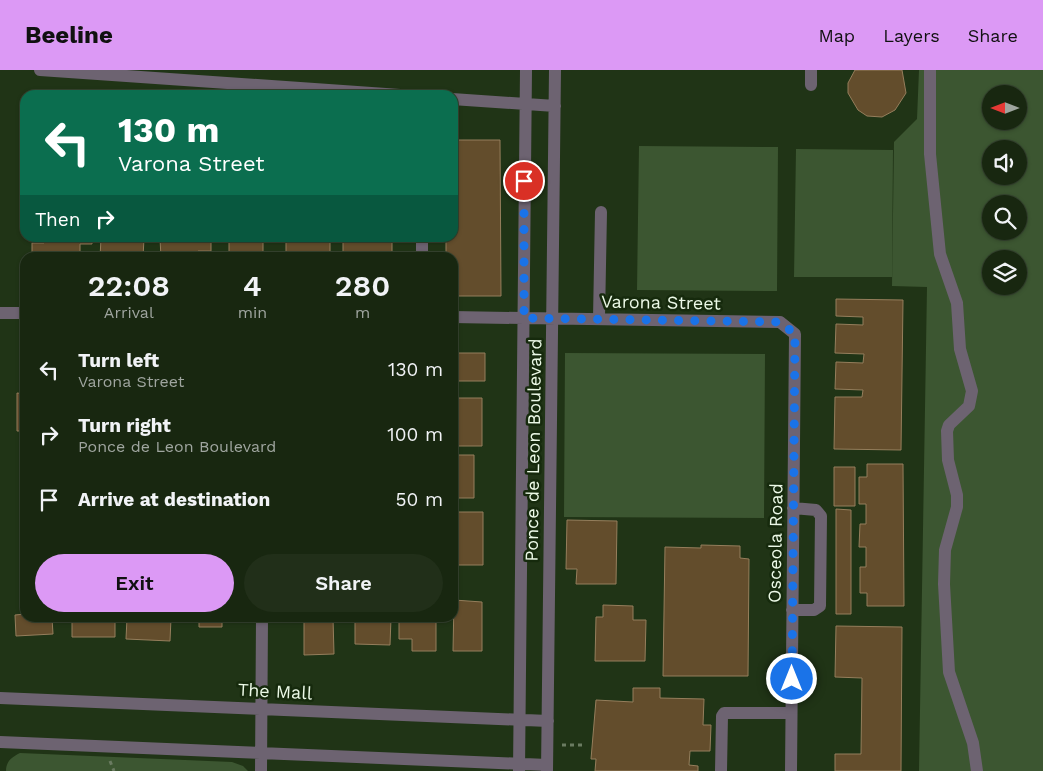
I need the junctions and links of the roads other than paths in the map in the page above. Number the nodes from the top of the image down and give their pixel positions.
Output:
1 (40, 70) edge
2 (526, 70) edge
3 (556, 70) edge
4 (811, 70) edge
5 (930, 70) edge
6 (811, 85) dead end
7 (328, 90) edge
8 (458, 99) edge
9 (525, 104) junction
10 (555, 106) junction
11 (600, 212) dead end
12 (20, 313) edge
13 (0, 314) edge
14 (458, 317) edge
15 (524, 318) junction
16 (552, 318) junction
17 (599, 318) junction
18 (780, 322) joint
19 (793, 508) junction
20 (792, 610) junction
21 (262, 622) edge
22 (0, 698) edge
23 (261, 708) junction
24 (792, 713) junction
25 (520, 721) junction
26 (548, 721) junction
27 (0, 742) edge
28 (261, 752) junction
29 (520, 768) edge
30 (547, 768) edge
31 (261, 771) edge
32 (721, 771) edge
33 (791, 771) edge
34 (977, 771) edge

1 - 7 street
2 - 9 street, Ponce de Leon Boulevard
3 - 10 street, Ponce de Leon Boulevard
4 - 6 street
5 - 34 street
8 - 9 street
9 - 10 street
9 - 15 street, Ponce de Leon Boulevard
10 - 16 street, Ponce de Leon Boulevard
11 - 17 street
12 - 13 street
14 - 15 street, Varona Street
15 - 16 street, Varona Street
15 - 25 street, Ponce de Leon Boulevard
16 - 17 street, Varona Street
16 - 26 street, Ponce de Leon Boulevard
17 - 18 street, Varona Street
18 - 19 street, Osceola Road
19 - 20 street, Osceola Road
19 - 20 street
20 - 24 street, Osceola Road
21 - 23 street
22 - 23 street, The Mall
23 - 25 street, The Mall
23 - 28 street
24 - 32 street
24 - 33 street, Osceola Road
25 - 26 street, The Mall
25 - 29 street, Ponce de Leon Boulevard
26 - 30 street, Ponce de Leon Boulevard
27 - 28 street
28 - 29 street
28 - 31 street
29 - 30 street

